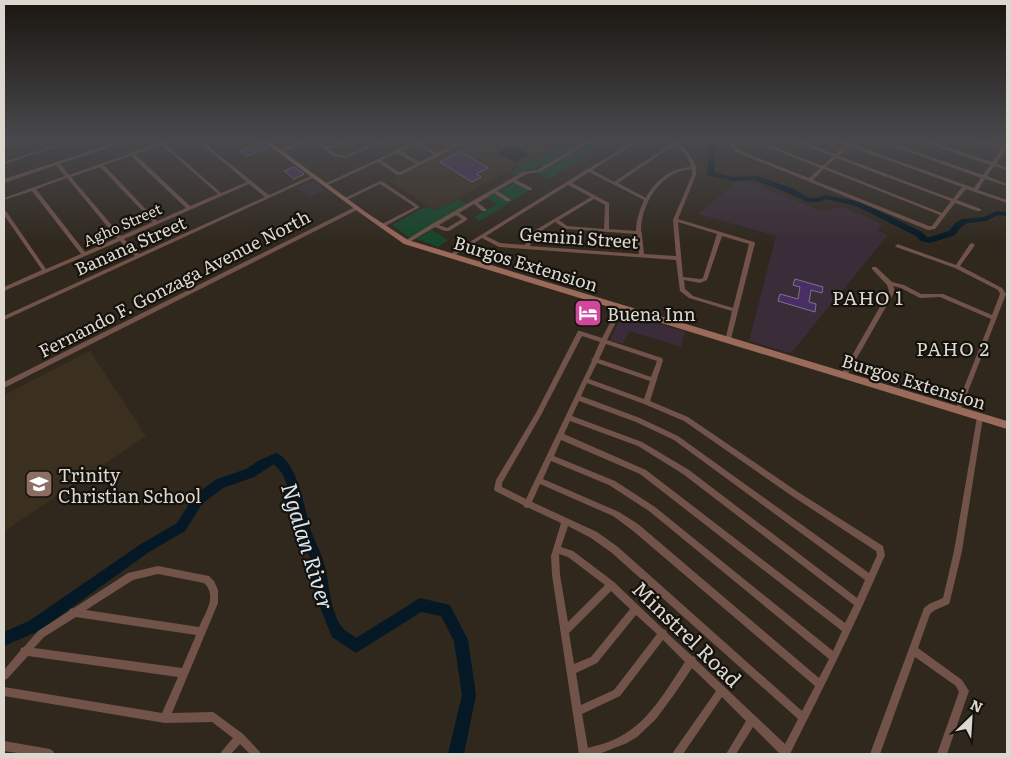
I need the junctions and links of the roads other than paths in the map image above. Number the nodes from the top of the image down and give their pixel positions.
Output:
1 (24, 174) edge
2 (65, 174) edge
3 (74, 174) edge
4 (110, 174) edge
5 (154, 174) edge
6 (198, 174) edge
7 (241, 174) edge
8 (347, 174) edge
9 (524, 174) edge
10 (581, 174) edge
11 (597, 174) edge
12 (628, 174) edge
13 (668, 174) edge
14 (694, 174) edge
15 (795, 174) edge
16 (817, 174) edge
17 (840, 174) edge
18 (886, 174) edge
19 (931, 174) edge
20 (977, 174) edge
21 (986, 174) edge
22 (315, 176) joint
23 (67, 177) junction
24 (984, 177) junction
25 (513, 180) junction
26 (810, 180) junction
27 (4, 181) edge
28 (250, 182) junction
29 (568, 183) junction
30 (615, 183) junction
31 (326, 184) junction
32 (1007, 185) edge
33 (965, 187) junction
34 (33, 189) junction
35 (530, 189) dead end
36 (975, 190) junction
37 (494, 191) junction
38 (221, 195) junction
39 (268, 197) junction
40 (594, 197) junction
41 (345, 198) junction
42 (4, 199) edge
43 (508, 200) dead end
44 (647, 200) junction
45 (956, 200) junction
46 (474, 202) junction
47 (1007, 202) edge
48 (189, 208) junction
49 (357, 208) junction
50 (484, 210) dead end
51 (979, 210) dead end
52 (4, 212) edge
53 (456, 212) junction
54 (944, 215) junction
55 (555, 220) junction
56 (676, 220) junction
57 (156, 223) junction
58 (434, 225) junction
59 (382, 226) junction
60 (606, 231) junction
61 (640, 233) junction
62 (720, 233) junction
63 (482, 236) junction
64 (120, 238) junction
65 (406, 242) junction
66 (972, 245) dead end
67 (898, 246) dead end
68 (527, 247) junction
69 (84, 254) junction
70 (138, 256) junction
71 (450, 256) junction
72 (642, 256) junction
73 (677, 258) junction
74 (957, 267) junction
75 (874, 268) dead end
76 (45, 271) junction
77 (681, 278) junction
78 (890, 284) junction
79 (4, 289) edge
80 (615, 306) junction
81 (626, 309) junction
82 (735, 310) junction
83 (4, 318) edge
84 (994, 318) junction
85 (614, 321) junction
86 (728, 340) junction
87 (604, 341) junction
88 (594, 360) junction
89 (844, 375) junction
90 (586, 380) junction
91 (654, 380) junction
92 (4, 384) edge
93 (578, 398) junction
94 (646, 402) junction
95 (958, 410) junction
96 (980, 416) junction
97 (568, 417) junction
98 (1007, 425) edge
99 (560, 436) junction
100 (549, 457) junction
101 (538, 480) junction
102 (527, 505) junction
103 (566, 522) junction
104 (558, 550) junction
105 (870, 579) junction
106 (611, 585) junction
107 (859, 604) junction
108 (636, 608) junction
109 (73, 612) junction
110 (566, 630) junction
111 (847, 630) junction
112 (202, 632) junction
113 (663, 633) junction
114 (913, 650) junction
115 (24, 651) junction
116 (834, 658) junction
117 (692, 660) junction
118 (572, 670) junction
119 (184, 673) junction
120 (4, 676) edge
121 (820, 685) junction
122 (722, 690) junction
123 (4, 692) edge
124 (578, 711) junction
125 (165, 718) junction
126 (803, 718) junction
127 (752, 720) junction
128 (240, 737) junction
129 (4, 746) edge
130 (785, 753) edge
131 (50, 754) edge
132 (225, 754) edge
133 (256, 754) edge
134 (677, 754) edge
135 (731, 754) edge
136 (875, 754) edge
137 (942, 754) edge

1 - 27 street
2 - 23 street
3 - 23 street
4 - 57 street
5 - 48 street
6 - 38 street
7 - 28 street
8 - 31 street
9 - 25 street
10 - 29 street
11 - 30 street
12 - 30 street
13 - 44 street
14 - 56 street
15 - 26 street
16 - 26 street
17 - 54 street
18 - 45 street
19 - 33 street
20 - 24 street
21 - 24 street
22 - 31 main road, Burgos Extension
22 - 39 street, Banana Street
23 - 34 street
23 - 64 street
24 - 32 street
24 - 36 street
25 - 35 street
25 - 37 street
26 - 54 street
28 - 38 street, Agho Street
28 - 39 street
29 - 40 street
29 - 63 street
30 - 44 street
31 - 41 main road, Burgos Extension
33 - 36 street
33 - 45 street
34 - 42 street
34 - 69 street
36 - 47 street
37 - 43 street
37 - 46 street
38 - 48 street, Agho Street
39 - 70 street, Banana Street
40 - 55 street
40 - 60 street
41 - 49 main road, Burgos Extension
41 - 59 street
44 - 61 street
45 - 51 street
45 - 54 street
46 - 50 street
46 - 53 street
48 - 57 street, Agho Street
49 - 59 main road, Burgos Extension
49 - 92 street, Fernando F. Gonzaga Avenue North
52 - 76 street
53 - 58 street
53 - 58 street
55 - 60 street
55 - 68 street
56 - 62 street
56 - 73 street
57 - 64 street, Agho Street
58 - 65 street
59 - 65 main road, Burgos Extension
60 - 61 street
61 - 72 street
62 - 77 street
62 - 82 street
63 - 68 street, Gemini Street
63 - 71 street
64 - 69 street, Agho Street
64 - 70 street
65 - 71 main road, Burgos Extension
66 - 74 street
67 - 74 street
68 - 72 street, Gemini Street
69 - 76 street, Agho Street
70 - 83 street, Banana Street
71 - 80 main road, Burgos Extension
72 - 73 street, Gemini Street
73 - 77 street
74 - 84 street
75 - 78 street
76 - 79 street, Agho Street
77 - 82 street
78 - 84 street
78 - 89 street
80 - 81 main road, Burgos Extension
80 - 85 street
81 - 85 street
81 - 86 main road, Burgos Extension
82 - 86 street
84 - 95 street
85 - 87 street
86 - 89 main road, Burgos Extension
87 - 88 street
87 - 91 street
87 - 102 street
88 - 90 street
88 - 91 street
89 - 95 main road, Burgos Extension
90 - 93 street
90 - 94 street
91 - 94 street
93 - 97 street
93 - 105 street
94 - 105 street
95 - 96 main road, Burgos Extension
96 - 98 main road, Burgos Extension
96 - 114 street
97 - 99 street
97 - 107 street
99 - 100 street
99 - 111 street
100 - 101 street
100 - 116 street
101 - 102 street
101 - 121 street
102 - 103 street
103 - 104 street
103 - 126 street
104 - 106 street, Minstrel Road
104 - 110 street
105 - 107 street
106 - 108 street, Minstrel Road
106 - 110 street
107 - 111 street
108 - 113 street, Minstrel Road
108 - 118 street
109 - 112 street
109 - 112 street
109 - 115 street
110 - 118 street
111 - 116 street
112 - 119 street
113 - 117 street, Minstrel Road
113 - 124 street
114 - 136 street
114 - 137 street
115 - 119 street
115 - 120 street
116 - 121 street
117 - 122 street, Minstrel Road
117 - 124 street
118 - 124 street
119 - 125 street
121 - 126 street
122 - 127 street, Minstrel Road
122 - 134 street
123 - 125 street
125 - 128 street
126 - 130 street
127 - 130 street, Minstrel Road
127 - 135 street
128 - 132 street
128 - 133 street
129 - 131 street

